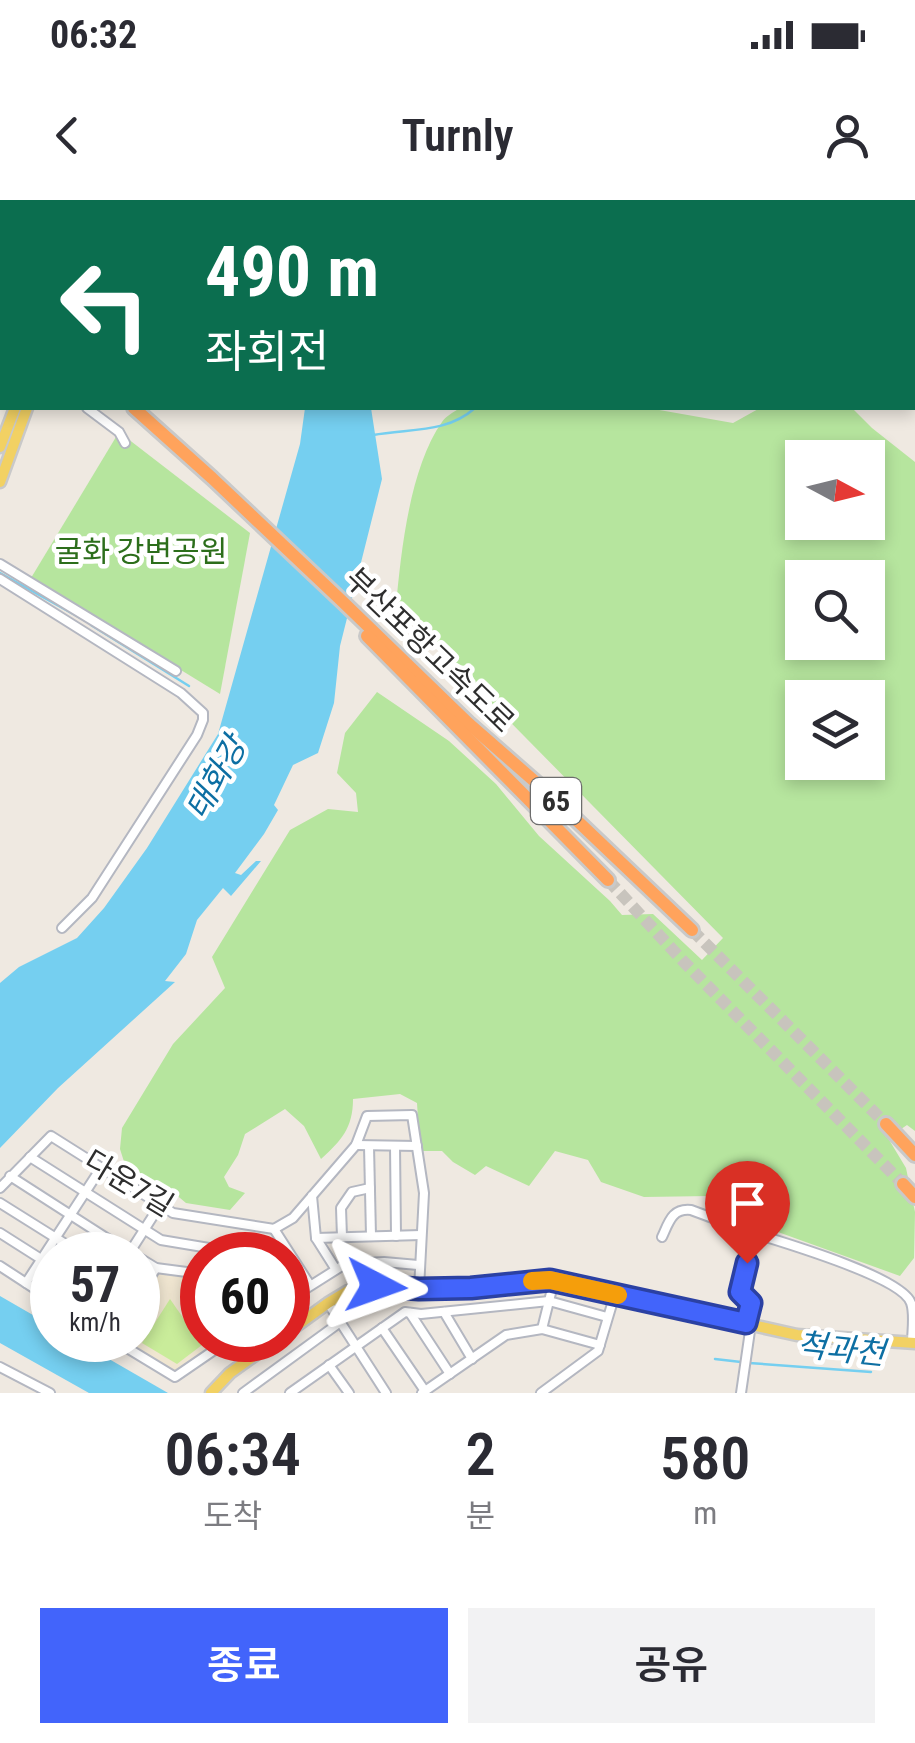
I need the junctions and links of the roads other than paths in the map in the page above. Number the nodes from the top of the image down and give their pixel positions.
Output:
1 (90, 410) edge
2 (128, 410) edge
3 (136, 410) edge
4 (10, 423) edge
5 (124, 443) dead end
6 (0, 447) edge
7 (0, 482) edge
8 (0, 564) edge
9 (0, 579) edge
10 (90, 619) junction
11 (82, 631) junction
12 (176, 671) dead end
13 (416, 678) junction
14 (608, 880) tunnel mouth
15 (62, 928) dead end
16 (692, 930) tunnel mouth
17 (886, 1124) tunnel mouth
18 (356, 1145) junction
19 (369, 1146) junction
20 (395, 1146) junction
21 (417, 1146) junction
22 (915, 1156) edge
23 (30, 1157) junction
24 (101, 1168) junction
25 (10, 1176) junction
26 (903, 1184) tunnel mouth
27 (0, 1188) edge
28 (370, 1188) junction
29 (85, 1191) junction
30 (312, 1196) junction
31 (915, 1197) edge
32 (0, 1202) edge
33 (160, 1206) junction
34 (70, 1215) junction
35 (274, 1228) junction
36 (144, 1231) junction
37 (46, 1232) edge
38 (59, 1232) edge
39 (96, 1232) edge
40 (277, 1232) edge
41 (0, 1233) edge
42 (753, 1234) junction
43 (421, 1235) junction
44 (371, 1236) junction
45 (396, 1236) junction
46 (316, 1238) junction
47 (342, 1238) junction
48 (662, 1238) dead end
49 (180, 1245) edge
50 (30, 1252) edge
51 (0, 1266) edge
52 (418, 1266) junction
53 (335, 1268) junction
54 (30, 1277) edge
55 (554, 1281) junction
56 (26, 1283) junction
57 (310, 1285) edge
58 (30, 1286) edge
59 (419, 1289) junction
60 (616, 1294) junction
61 (549, 1301) junction
62 (328, 1303) junction
63 (410, 1312) junction
64 (444, 1312) junction
65 (310, 1316) edge
66 (607, 1317) junction
67 (339, 1323) junction
68 (748, 1323) junction
69 (382, 1328) junction
70 (542, 1330) junction
71 (913, 1343) edge
72 (600, 1345) junction
73 (355, 1346) junction
74 (472, 1359) junction
75 (149, 1362) edge
76 (197, 1362) edge
77 (245, 1362) edge
78 (329, 1365) junction
79 (0, 1367) edge
80 (450, 1374) junction
81 (307, 1381) junction
82 (424, 1392) edge
83 (50, 1393) edge
84 (210, 1393) edge
85 (243, 1393) edge
86 (290, 1393) edge
87 (315, 1393) edge
88 (349, 1393) edge
89 (386, 1393) edge
90 (540, 1393) edge
91 (742, 1393) edge

1 - 5 street
2 - 13 highway, 부산포항고속도로 / 65
3 - 13 highway, 부산포항고속도로 / 65
4 - 6 main road
4 - 7 main road
8 - 10 street
9 - 11 street
10 - 11 street
10 - 12 street
11 - 15 street
13 - 14 highway, 부산포항고속도로 / 65
13 - 16 highway, 부산포항고속도로 / 65
17 - 22 highway
18 - 19 street
18 - 21 street
18 - 30 street
19 - 20 street
19 - 28 street
20 - 21 street
20 - 45 street
21 - 43 street
23 - 24 street, 다운7길
23 - 25 street, 다운7길
23 - 29 street
24 - 29 street
24 - 33 street, 다운7길
25 - 27 street, 다운7길
25 - 34 street
26 - 31 highway
28 - 44 street
28 - 47 street
29 - 34 street
29 - 36 street
30 - 35 street
30 - 46 street
32 - 37 street
33 - 35 street, 다운7길
33 - 36 street
34 - 38 street
34 - 39 street
35 - 40 street
36 - 49 street
41 - 50 street
42 - 48 street
42 - 68 street
42 - 71 street
43 - 45 street
43 - 52 street
44 - 45 street
44 - 47 street
46 - 47 street
46 - 53 street
51 - 56 street
52 - 53 street
52 - 59 street
53 - 57 street
54 - 56 street
55 - 59 main road
55 - 60 main road
55 - 61 street
56 - 58 street
59 - 62 main road
60 - 66 street
60 - 68 main road
61 - 64 street
61 - 66 street
61 - 70 street
62 - 65 main road
62 - 67 street
63 - 64 street
63 - 69 street
63 - 80 street
64 - 74 street
66 - 72 street
67 - 73 street
67 - 85 street
68 - 71 main road
68 - 91 street
69 - 73 street
69 - 82 street
70 - 72 street
70 - 74 street
72 - 90 street
73 - 78 street
73 - 89 street
74 - 80 street
75 - 76 street
77 - 84 main road
78 - 81 street
78 - 88 street
79 - 83 street
80 - 82 street
81 - 86 street
81 - 87 street

